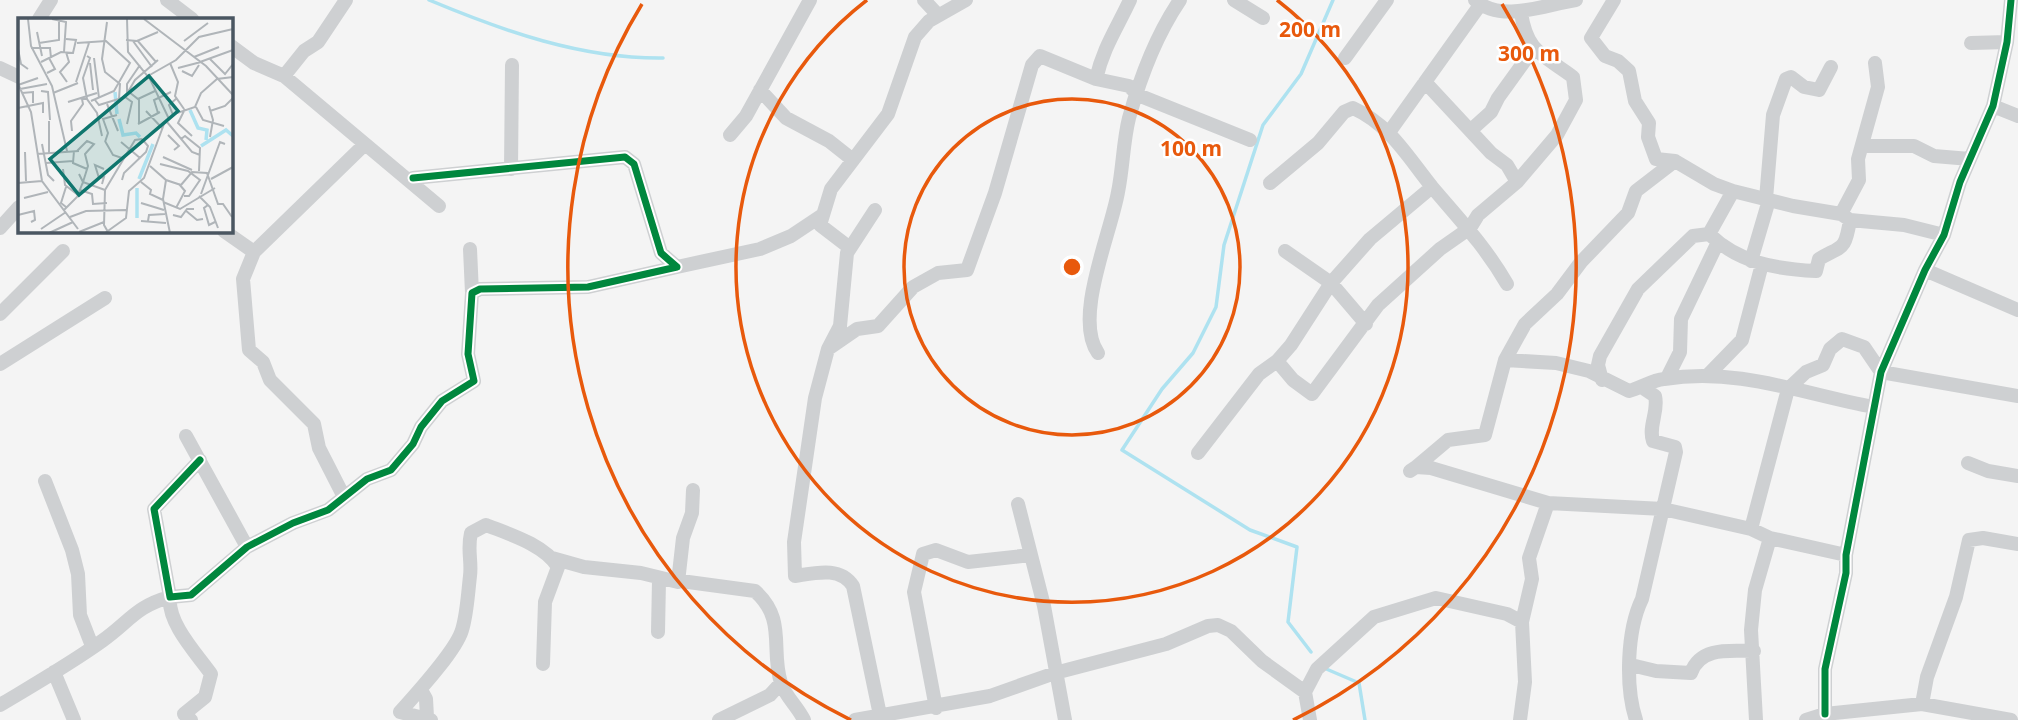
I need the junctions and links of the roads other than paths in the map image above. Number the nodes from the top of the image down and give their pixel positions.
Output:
1 (51, 0) edge
2 (167, 0) edge
3 (346, 0) edge
4 (810, 0) edge
5 (924, 0) edge
6 (966, 0) edge
7 (1129, 0) edge
8 (1180, 0) edge
9 (1234, 0) edge
10 (1387, 0) edge
11 (1614, 0) edge
12 (2011, 0) edge
13 (1567, 1) edge
14 (1478, 2) edge
15 (1521, 13) junction
16 (937, 15) junction
17 (40, 18) edge
18 (191, 18) edge
19 (1263, 18) dead end
20 (2007, 42) junction
21 (1971, 43) dead end
22 (233, 47) edge
23 (1534, 48) junction
24 (1345, 58) dead end
25 (1875, 63) dead end
26 (512, 65) dead end
27 (1830, 67) dead end
28 (284, 76) junction
29 (1096, 79) junction
30 (1425, 82) junction
31 (760, 90) junction
32 (1138, 95) junction
33 (1993, 106) junction
34 (2018, 116) edge
35 (1471, 130) junction
36 (1390, 131) junction
37 (730, 135) dead end
38 (1250, 140) dead end
39 (363, 146) junction
40 (1864, 146) junction
41 (1970, 159) junction
42 (853, 160) junction
43 (1675, 161) junction
44 (511, 169) junction
45 (413, 177) dead end
46 (1517, 182) junction
47 (1270, 183) dead end
48 (1432, 187) junction
49 (1733, 191) junction
50 (1768, 200) junction
51 (439, 206) dead end
52 (18, 208) edge
53 (874, 210) dead end
54 (821, 216) junction
55 (1846, 217) junction
56 (0, 228) edge
57 (1470, 228) junction
58 (227, 233) edge
59 (1944, 235) junction
60 (1713, 238) junction
61 (850, 248) junction
62 (470, 249) dead end
63 (63, 251) dead end
64 (1285, 251) dead end
65 (254, 252) junction
66 (1757, 263) junction
67 (677, 267) junction
68 (1925, 270) junction
69 (1331, 283) junction
70 (1507, 284) dead end
71 (472, 293) junction
72 (105, 298) dead end
73 (2018, 310) edge
74 (0, 314) edge
75 (1366, 324) junction
76 (828, 349) junction
77 (1098, 353) dead end
78 (1505, 360) junction
79 (1277, 361) junction
80 (0, 365) edge
81 (1881, 372) junction
82 (1708, 375) junction
83 (1667, 378) junction
84 (1602, 380) junction
85 (1643, 388) junction
86 (1788, 388) junction
87 (2018, 396) edge
88 (1874, 407) junction
89 (186, 436) dead end
90 (1198, 453) dead end
91 (200, 460) junction
92 (1968, 463) dead end
93 (2018, 476) edge
94 (45, 481) dead end
95 (693, 490) dead end
96 (344, 497) junction
97 (1548, 503) junction
98 (1018, 504) dead end
99 (1662, 509) junction
100 (1751, 528) junction
101 (1770, 538) junction
102 (2018, 544) edge
103 (247, 547) junction
104 (1031, 555) junction
105 (1846, 555) junction
106 (552, 558) junction
107 (659, 580) junction
108 (681, 581) junction
109 (170, 597) junction
110 (1522, 622) junction
111 (658, 632) dead end
112 (92, 646) junction
113 (1754, 652) junction
114 (543, 664) dead end
115 (1631, 665) junction
116 (54, 672) junction
117 (1055, 673) junction
118 (781, 683) junction
119 (421, 690) junction
120 (1305, 692) junction
121 (1922, 704) junction
122 (0, 705) edge
123 (936, 708) junction
124 (1825, 714) junction
125 (880, 715) junction
126 (184, 718) edge
127 (429, 718) edge
128 (74, 720) edge
129 (719, 720) edge
130 (804, 720) edge
131 (855, 720) edge
132 (1065, 720) edge
133 (1310, 720) edge
134 (1520, 720) edge
135 (1636, 720) edge
136 (1756, 720) edge
137 (1806, 720) edge
138 (2011, 720) edge

1 - 17 street
2 - 18 street
3 - 28 street
4 - 31 street
5 - 16 street
6 - 16 street
7 - 29 street
8 - 32 street
9 - 19 street
10 - 24 street
11 - 43 street
12 - 20 street
13 - 15 street
14 - 15 street
14 - 30 street
15 - 23 street
16 - 42 street
20 - 21 street
20 - 33 street
22 - 28 street
23 - 35 street
23 - 46 street
25 - 40 street
26 - 44 street
27 - 50 street
28 - 39 street
29 - 32 street
29 - 76 street
30 - 35 street
30 - 36 street
31 - 37 street
31 - 42 street
32 - 38 street
32 - 77 street
33 - 34 street
33 - 41 street
35 - 46 street
36 - 47 street
36 - 48 street
39 - 51 street
39 - 65 street
40 - 41 street
40 - 55 street
41 - 59 street
42 - 54 street
43 - 49 street
43 - 78 street
44 - 45 street
44 - 67 street
46 - 57 street
48 - 57 street
48 - 69 street
49 - 50 street
49 - 60 street
50 - 55 street
50 - 66 street
52 - 56 street
53 - 61 street
54 - 61 street
54 - 67 street
55 - 59 street
55 - 66 street
57 - 70 street
57 - 75 street
58 - 65 street
59 - 68 street
60 - 66 street
60 - 83 street
60 - 84 street
61 - 76 street
62 - 71 street
63 - 74 street
64 - 69 street
65 - 96 street
66 - 82 street
67 - 71 street
68 - 73 street
68 - 81 street
69 - 75 street
69 - 79 street
71 - 96 street
72 - 80 street
75 - 79 street
76 - 125 street
78 - 84 street
78 - 97 street
79 - 90 street
81 - 86 street
81 - 87 street
81 - 88 street
82 - 83 street
82 - 86 street
83 - 85 street
84 - 85 street
85 - 99 street
86 - 88 street
86 - 100 street
88 - 105 street
89 - 91 street
91 - 103 street
91 - 109 street
92 - 93 street
94 - 112 street
95 - 108 street
96 - 103 street
97 - 99 street
97 - 110 street
98 - 104 street
99 - 100 street
99 - 115 street
100 - 101 street
101 - 105 street
101 - 113 street
102 - 121 street
103 - 109 street
104 - 117 street
104 - 123 street
105 - 124 street
106 - 107 street
106 - 114 street
106 - 119 street
107 - 108 street
107 - 111 street
108 - 118 street
109 - 112 street
109 - 126 street
110 - 120 street
110 - 134 street
112 - 116 street
113 - 115 street
113 - 136 street
115 - 135 street
116 - 122 street
116 - 128 street
117 - 120 street
117 - 123 street
117 - 132 street
118 - 129 street
118 - 130 street
119 - 127 street
119 - 127 street
120 - 133 street
121 - 124 street
121 - 138 street
123 - 125 street
124 - 137 street
125 - 131 street

